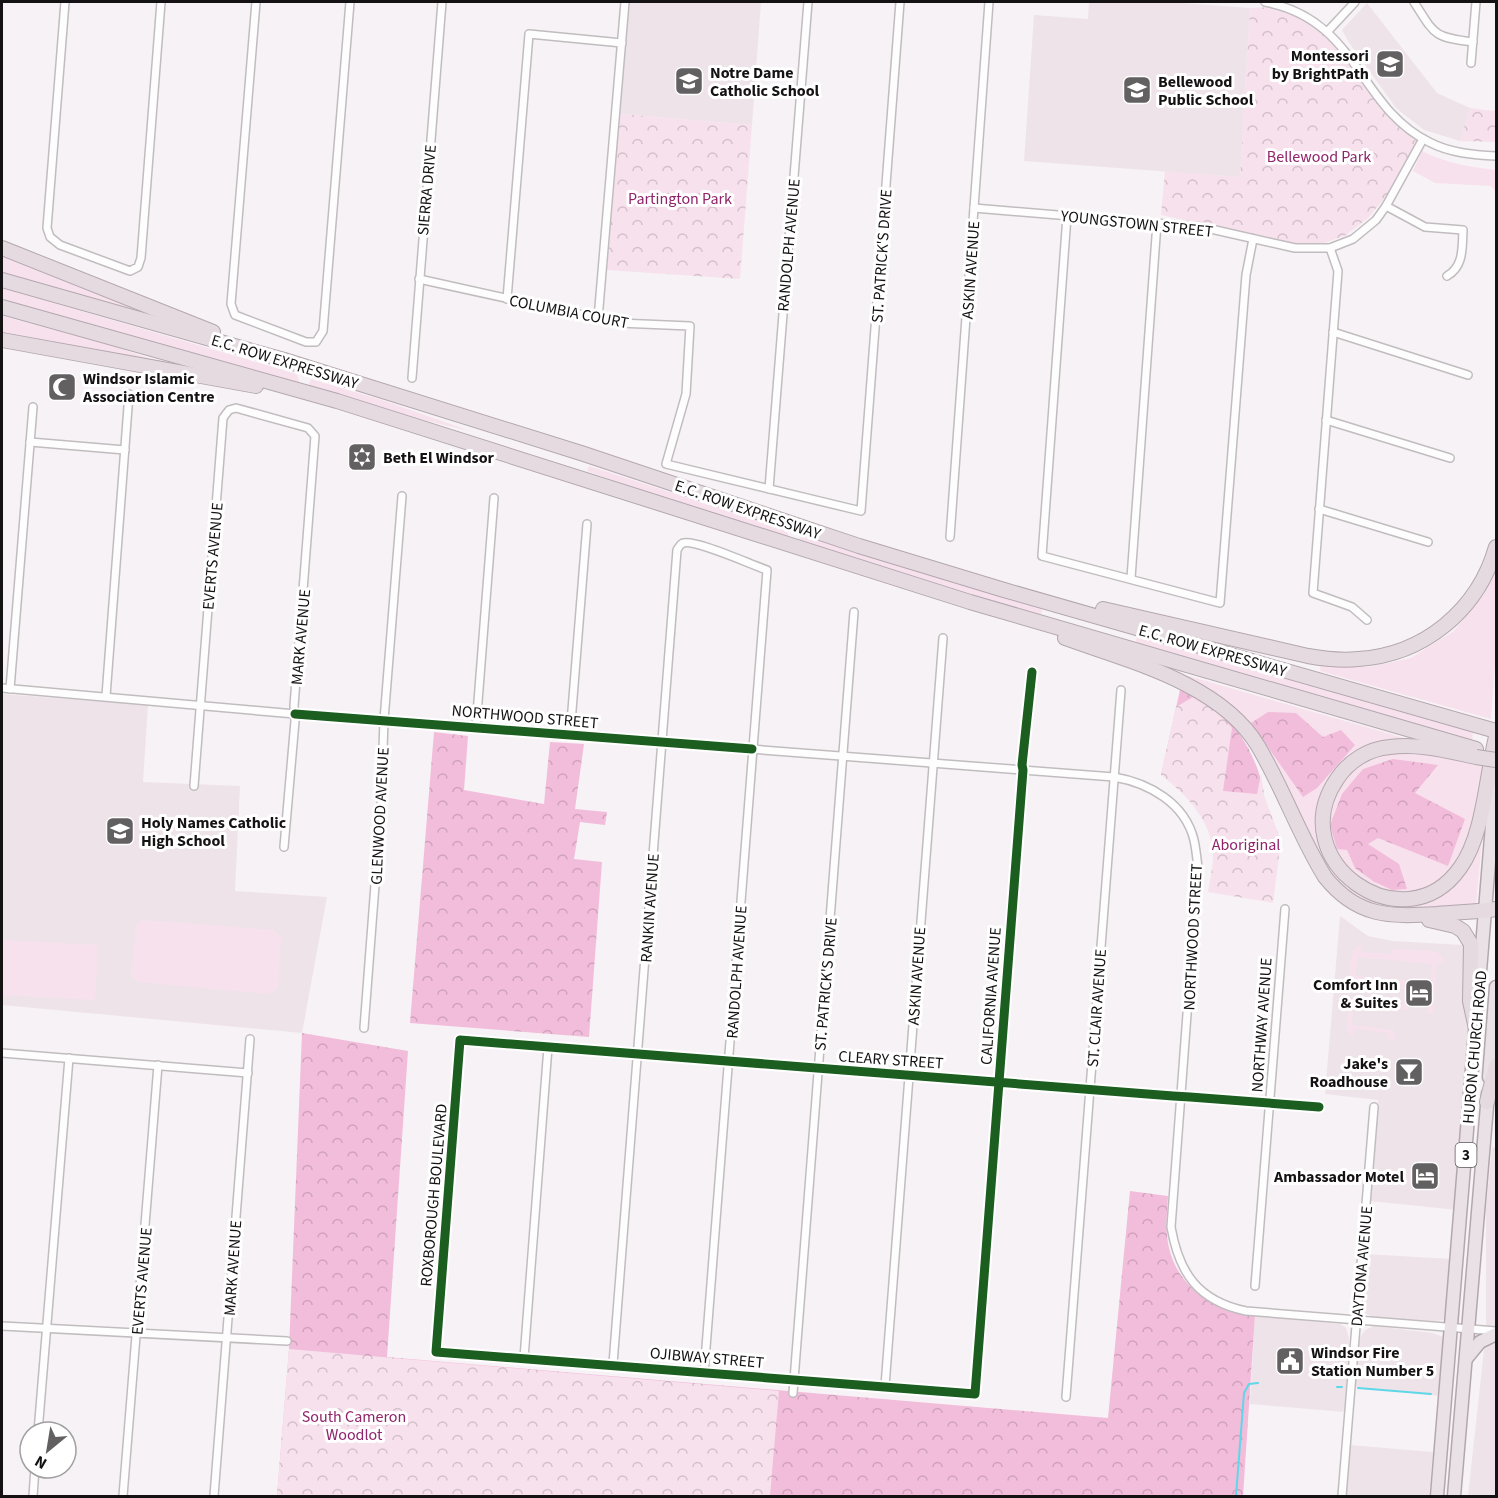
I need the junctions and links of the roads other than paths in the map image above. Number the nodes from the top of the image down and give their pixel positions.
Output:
1 (65, 2) edge
2 (161, 2) edge
3 (256, 2) edge
4 (350, 2) edge
5 (442, 2) edge
6 (625, 2) edge
7 (808, 2) edge
8 (900, 2) edge
9 (989, 2) edge
10 (1265, 2) edge
11 (1355, 2) edge
12 (1414, 2) edge
13 (1476, 2) edge
14 (1328, 31) junction
15 (1473, 42) junction
16 (621, 43) junction
17 (1471, 63) dead end
18 (1423, 139) junction
19 (1497, 156) edge
20 (1386, 206) junction
21 (974, 208) junction
22 (1067, 216) junction
23 (1157, 223) junction
24 (1253, 239) junction
25 (2, 248) edge
26 (1330, 248) junction
27 (1447, 276) dead end
28 (419, 279) junction
29 (2, 280) edge
30 (507, 299) junction
31 (2, 307) edge
32 (598, 319) junction
33 (1333, 332) junction
34 (2, 340) edge
35 (284, 360) junction
36 (1467, 375) dead end
37 (412, 378) dead end
38 (129, 394) dead end
39 (337, 401) junction
40 (33, 407) dead end
41 (1326, 420) junction
42 (308, 428) joint
43 (30, 442) junction
44 (125, 450) junction
45 (1450, 458) dead end
46 (769, 489) junction
47 (402, 496) dead end
48 (495, 498) dead end
49 (1319, 509) junction
50 (587, 524) dead end
51 (950, 537) dead end
52 (1428, 542) dead end
53 (1497, 547) edge
54 (767, 570) joint
55 (1131, 578) junction
56 (1004, 590) junction
57 (970, 602) junction
58 (854, 612) dead end
59 (1367, 620) dead end
60 (943, 638) dead end
61 (1032, 672) dead end
62 (6, 688) edge
63 (1121, 690) dead end
64 (106, 696) junction
65 (201, 704) junction
66 (295, 714) junction
67 (384, 720) junction
68 (476, 727) junction
69 (1497, 731) edge
70 (570, 735) junction
71 (1497, 737) edge
72 (662, 742) junction
73 (752, 749) junction
74 (1476, 753) junction
75 (1497, 755) edge
76 (843, 756) junction
77 (1497, 760) edge
78 (933, 763) junction
79 (1023, 770) junction
80 (1497, 776) edge
81 (1114, 777) junction
82 (194, 786) dead end
83 (284, 847) dead end
84 (1285, 909) dead end
85 (1491, 910) edge
86 (1406, 916) junction
87 (1497, 987) edge
88 (364, 1028) dead end
89 (1476, 1029) junction
90 (250, 1039) dead end
91 (460, 1040) joint
92 (548, 1047) junction
93 (2, 1053) edge
94 (637, 1054) junction
95 (69, 1058) junction
96 (729, 1061) junction
97 (158, 1065) junction
98 (1497, 1066) edge
99 (818, 1068) junction
100 (248, 1072) junction
101 (909, 1075) junction
102 (999, 1082) junction
103 (1090, 1089) junction
104 (1181, 1096) junction
105 (1487, 1102) junction
106 (1270, 1103) junction
107 (1319, 1107) dead end
108 (1374, 1107) dead end
109 (1256, 1286) dead end
110 (1356, 1320) junction
111 (2, 1326) edge
112 (1451, 1327) junction
113 (1469, 1328) junction
114 (46, 1329) junction
115 (136, 1333) junction
116 (1497, 1333) edge
117 (227, 1338) junction
118 (287, 1341) dead end
119 (436, 1352) joint
120 (524, 1358) junction
121 (1466, 1359) junction
122 (613, 1364) junction
123 (704, 1373) junction
124 (794, 1380) junction
125 (885, 1386) junction
126 (793, 1393) dead end
127 (975, 1394) joint
128 (1066, 1398) dead end
129 (39, 1420) edge
130 (34, 1480) edge
131 (33, 1497) edge
132 (123, 1497) edge
133 (214, 1497) edge
134 (1342, 1497) edge
135 (1437, 1497) edge
136 (1454, 1497) edge

1 - 2 street
3 - 4 street
5 - 28 street, SIERRA DRIVE
6 - 16 street
7 - 46 street, RANDOLPH AVENUE
8 - 46 street, ST. PATRICK'S DRIVE
9 - 21 street, ASKIN AVENUE
10 - 14 street
11 - 14 street
12 - 15 street
13 - 15 street
14 - 18 street
15 - 17 street
16 - 30 street
16 - 32 street
18 - 19 street
18 - 20 street, YOUNGSTOWN STREET
20 - 26 street, YOUNGSTOWN STREET
20 - 27 street
21 - 22 street, YOUNGSTOWN STREET
21 - 51 street, ASKIN AVENUE
22 - 23 street, YOUNGSTOWN STREET
22 - 55 street
23 - 24 street, YOUNGSTOWN STREET
23 - 55 street
24 - 26 street, YOUNGSTOWN STREET
24 - 55 street
25 - 35 highway
26 - 33 street
28 - 30 street, COLUMBIA COURT
28 - 37 street, SIERRA DRIVE
29 - 35 highway, E.C. ROW EXPRESSWAY
30 - 32 street, COLUMBIA COURT
31 - 39 highway, E.C. ROW EXPRESSWAY
32 - 46 street, COLUMBIA COURT
33 - 36 street
33 - 41 street
34 - 39 highway
35 - 56 highway, E.C. ROW EXPRESSWAY
38 - 44 street
39 - 57 highway, E.C. ROW EXPRESSWAY
40 - 43 street
41 - 45 street
41 - 49 street
42 - 65 street, EVERTS AVENUE
42 - 66 street, MARK AVENUE
43 - 44 street
43 - 62 street
44 - 64 street
47 - 67 street, GLENWOOD AVENUE
48 - 68 street
49 - 52 street
49 - 59 street
50 - 70 street
53 - 56 highway
54 - 72 street, RANKIN AVENUE
54 - 73 street, RANDOLPH AVENUE
56 - 69 highway, E.C. ROW EXPRESSWAY
57 - 74 highway, E.C. ROW EXPRESSWAY
57 - 86 highway
58 - 76 street, ST. PATRICK'S DRIVE
60 - 78 street, ASKIN AVENUE
61 - 79 street, CALIFORNIA AVENUE
62 - 64 street, NORTHWOOD STREET
63 - 81 street, ST. CLAIR AVENUE
64 - 65 street, NORTHWOOD STREET
65 - 66 street, NORTHWOOD STREET
65 - 82 street, EVERTS AVENUE
66 - 67 street, NORTHWOOD STREET
66 - 83 street, MARK AVENUE
67 - 68 street, NORTHWOOD STREET
67 - 88 street, GLENWOOD AVENUE
68 - 70 street, NORTHWOOD STREET
70 - 72 street, NORTHWOOD STREET
71 - 74 highway
72 - 73 street, NORTHWOOD STREET
72 - 94 street, RANKIN AVENUE
73 - 76 street, NORTHWOOD STREET
73 - 96 street, RANDOLPH AVENUE
74 - 75 highway, E.C. ROW EXPRESSWAY
74 - 77 highway, bridge
76 - 78 street, NORTHWOOD STREET
76 - 99 street, ST. PATRICK'S DRIVE
78 - 79 street, NORTHWOOD STREET
78 - 101 street, ASKIN AVENUE
79 - 81 street, NORTHWOOD STREET
79 - 102 street, CALIFORNIA AVENUE
80 - 85 highway, HURON CHURCH ROAD / 3
81 - 103 street, ST. CLAIR AVENUE
81 - 104 street, NORTHWOOD STREET
84 - 106 street, NORTHWAY AVENUE
85 - 86 highway
85 - 89 highway, HURON CHURCH ROAD / 3
86 - 89 highway
87 - 105 highway, HURON CHURCH ROAD / 3
89 - 112 highway, HURON CHURCH ROAD / 3
90 - 100 street, MARK AVENUE
91 - 92 street, CLEARY STREET
91 - 119 street, ROXBOROUGH BOULEVARD
92 - 94 street, CLEARY STREET
92 - 120 street
93 - 95 street
94 - 96 street, CLEARY STREET
94 - 122 street, RANKIN AVENUE
95 - 97 street
95 - 114 street
96 - 99 street, CLEARY STREET
96 - 123 street, RANDOLPH AVENUE
97 - 100 street
97 - 115 street, EVERTS AVENUE
98 - 105 highway
99 - 101 street, CLEARY STREET
99 - 124 street, ST. PATRICK'S DRIVE
100 - 117 street, MARK AVENUE
101 - 102 street, CLEARY STREET
101 - 125 street, ASKIN AVENUE
102 - 103 street, CLEARY STREET
102 - 127 street, CALIFORNIA AVENUE
103 - 104 street, CLEARY STREET
103 - 128 street, ST. CLAIR AVENUE
104 - 106 street, CLEARY STREET
104 - 110 street, NORTHWOOD STREET
105 - 113 highway, HURON CHURCH ROAD / 3
106 - 107 street, CLEARY STREET
106 - 109 street, NORTHWAY AVENUE
108 - 110 street, DAYTONA AVENUE
110 - 112 street, NORTHWOOD STREET
110 - 134 street, DAYTONA AVENUE
111 - 114 street
112 - 113 street, NORTHWOOD STREET
112 - 135 highway, HURON CHURCH ROAD / 3
113 - 116 street, NORTHWOOD STREET
113 - 121 highway, HURON CHURCH ROAD / 3
114 - 115 street
114 - 129 street
115 - 117 street
115 - 132 street, EVERTS AVENUE
116 - 121 highway
117 - 118 street
117 - 133 street, MARK AVENUE
119 - 120 street, OJIBWAY STREET
120 - 122 street, OJIBWAY STREET
121 - 136 highway, HURON CHURCH ROAD / 3
122 - 123 street, OJIBWAY STREET
123 - 124 street, OJIBWAY STREET
124 - 125 street, OJIBWAY STREET
124 - 126 street, ST. PATRICK'S DRIVE
125 - 127 street, OJIBWAY STREET
130 - 131 street

